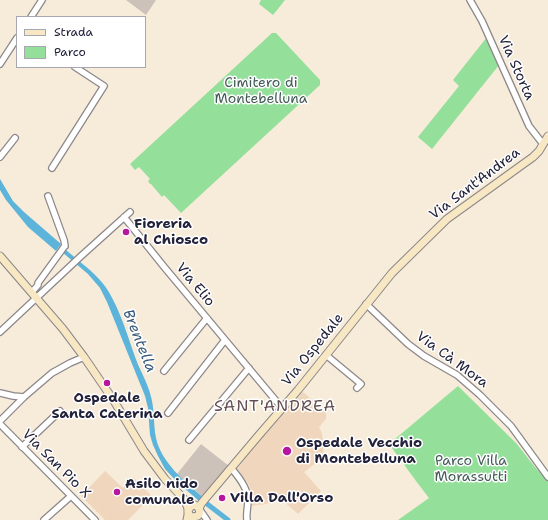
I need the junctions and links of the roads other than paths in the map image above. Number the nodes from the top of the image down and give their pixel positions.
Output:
1 (42, 0) edge
2 (470, 0) edge
3 (32, 16) edge
4 (16, 40) edge
5 (0, 64) edge
6 (76, 68) edge
7 (548, 136) edge
8 (15, 138) dead end
9 (543, 144) junction
10 (0, 157) edge
11 (52, 168) dead end
12 (48, 196) dead end
13 (130, 212) dead end
14 (124, 218) junction
15 (0, 256) edge
16 (32, 292) junction
17 (37, 298) junction
18 (366, 304) junction
19 (207, 318) junction
20 (0, 332) edge
21 (225, 340) junction
22 (326, 355) junction
23 (84, 357) junction
24 (249, 368) junction
25 (164, 371) dead end
26 (357, 388) dead end
27 (0, 393) edge
28 (24, 397) junction
29 (282, 408) junction
30 (60, 411) dead end
31 (168, 413) dead end
32 (0, 421) edge
33 (0, 424) edge
34 (189, 440) dead end
35 (22, 447) junction
36 (231, 468) junction
37 (548, 476) edge
38 (71, 496) junction
39 (181, 496) junction
40 (199, 506) junction
41 (190, 516) edge
42 (44, 520) edge
43 (96, 520) edge
44 (205, 520) edge
45 (248, 520) edge

1 - 3 street
2 - 9 street, Via Storta
4 - 5 street
6 - 11 street
7 - 9 street, Via Sant'Andrea
8 - 10 street
9 - 18 street, Via Sant'Andrea
12 - 16 street
13 - 14 street
14 - 17 street
14 - 19 street, Via Elio
15 - 16 street
16 - 17 street
17 - 20 street
17 - 23 street
18 - 22 street, Via Ospedale
18 - 37 street, Via Cà Mora
19 - 21 street, Via Elio
19 - 25 street
21 - 24 street, Via Elio
21 - 31 street
22 - 26 street
22 - 29 street, Via Ospedale
23 - 28 street
23 - 39 street
24 - 29 street, Via Elio
24 - 34 street
27 - 28 street
28 - 32 street
29 - 36 street, Via Ospedale
30 - 35 street
33 - 35 street, Via San Pio X
35 - 38 street, Via San Pio X
36 - 40 street, Via Ospedale
36 - 45 street
38 - 42 street
38 - 43 street, Via San Pio X
39 - 40 street
39 - 41 street
40 - 41 street
40 - 41 street
40 - 44 street
41 - 44 street

